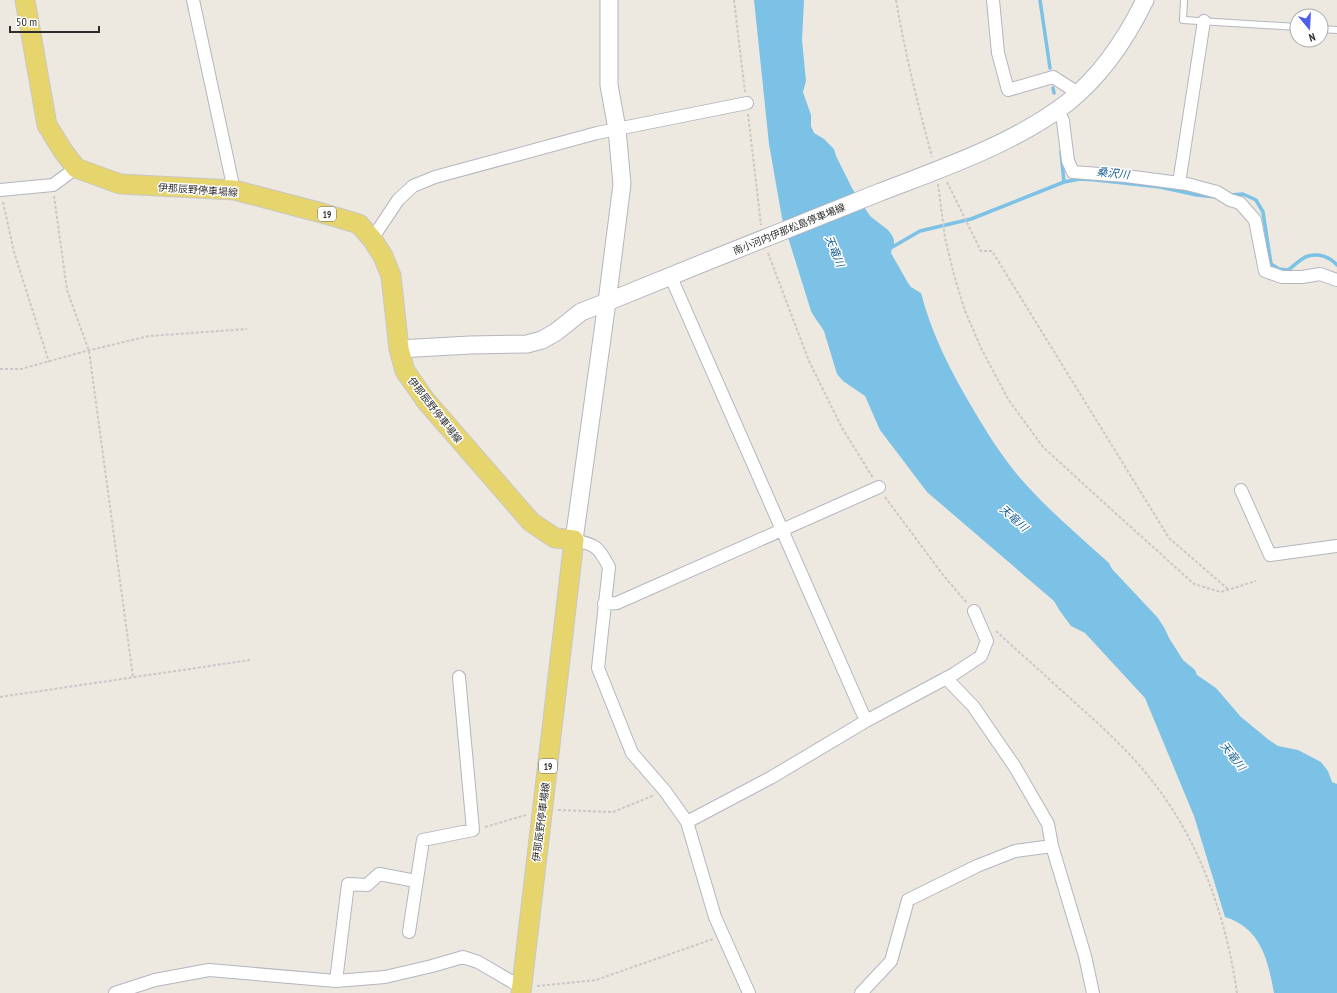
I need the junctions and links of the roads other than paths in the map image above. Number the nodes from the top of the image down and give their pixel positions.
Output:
1 (25, 0) edge
2 (193, 0) edge
3 (610, 0) edge
4 (994, 0) edge
5 (1145, 0) edge
6 (1184, 0) edge
7 (1204, 21) junction
8 (1289, 26) edge
9 (1078, 93) junction
10 (747, 103) road end
11 (1058, 109) junction
12 (617, 129) junction
13 (76, 168) junction
14 (1179, 183) junction
15 (0, 190) edge
16 (234, 190) junction
17 (372, 239) junction
18 (670, 276) junction
19 (1337, 280) edge
20 (607, 302) junction
21 (399, 349) junction
22 (878, 487) road end
23 (1241, 490) dead end
24 (781, 529) junction
25 (574, 540) junction
26 (1337, 546) edge
27 (604, 604) junction
28 (974, 611) road end
29 (459, 677) dead end
30 (946, 678) junction
31 (866, 721) junction
32 (687, 822) junction
33 (1052, 846) junction
34 (416, 881) junction
35 (409, 932) dead end
36 (336, 981) junction
37 (521, 990) edge
38 (115, 993) edge
39 (749, 993) edge
40 (861, 993) edge
41 (1093, 993) edge

1 - 13 main road
2 - 16 street
3 - 12 main road
4 - 9 street
5 - 9 main road, 南小河内伊那松島停車場線
6 - 7 lane
7 - 8 lane
7 - 14 street
9 - 11 main road, 南小河内伊那松島停車場線
10 - 12 street
11 - 14 street
11 - 18 main road, 南小河内伊那松島停車場線
12 - 17 street
12 - 20 main road
13 - 15 street
13 - 16 main road, 伊那辰野停車場線 / 19
14 - 19 street
16 - 17 main road, 伊那辰野停車場線 / 19
17 - 21 main road, 伊那辰野停車場線 / 19
18 - 20 main road, 南小河内伊那松島停車場線
18 - 24 street
20 - 21 main road, 南小河内伊那松島停車場線
20 - 25 main road
21 - 25 main road, 伊那辰野停車場線 / 19
22 - 24 street
23 - 26 street
24 - 27 street
24 - 31 street
25 - 27 street
25 - 37 main road, 伊那辰野停車場線 / 19
27 - 32 street
28 - 30 street
29 - 34 street
30 - 31 street
30 - 33 street
31 - 32 street
32 - 39 street
33 - 40 street
33 - 41 street
34 - 35 street
34 - 36 street
36 - 37 street
36 - 38 street

